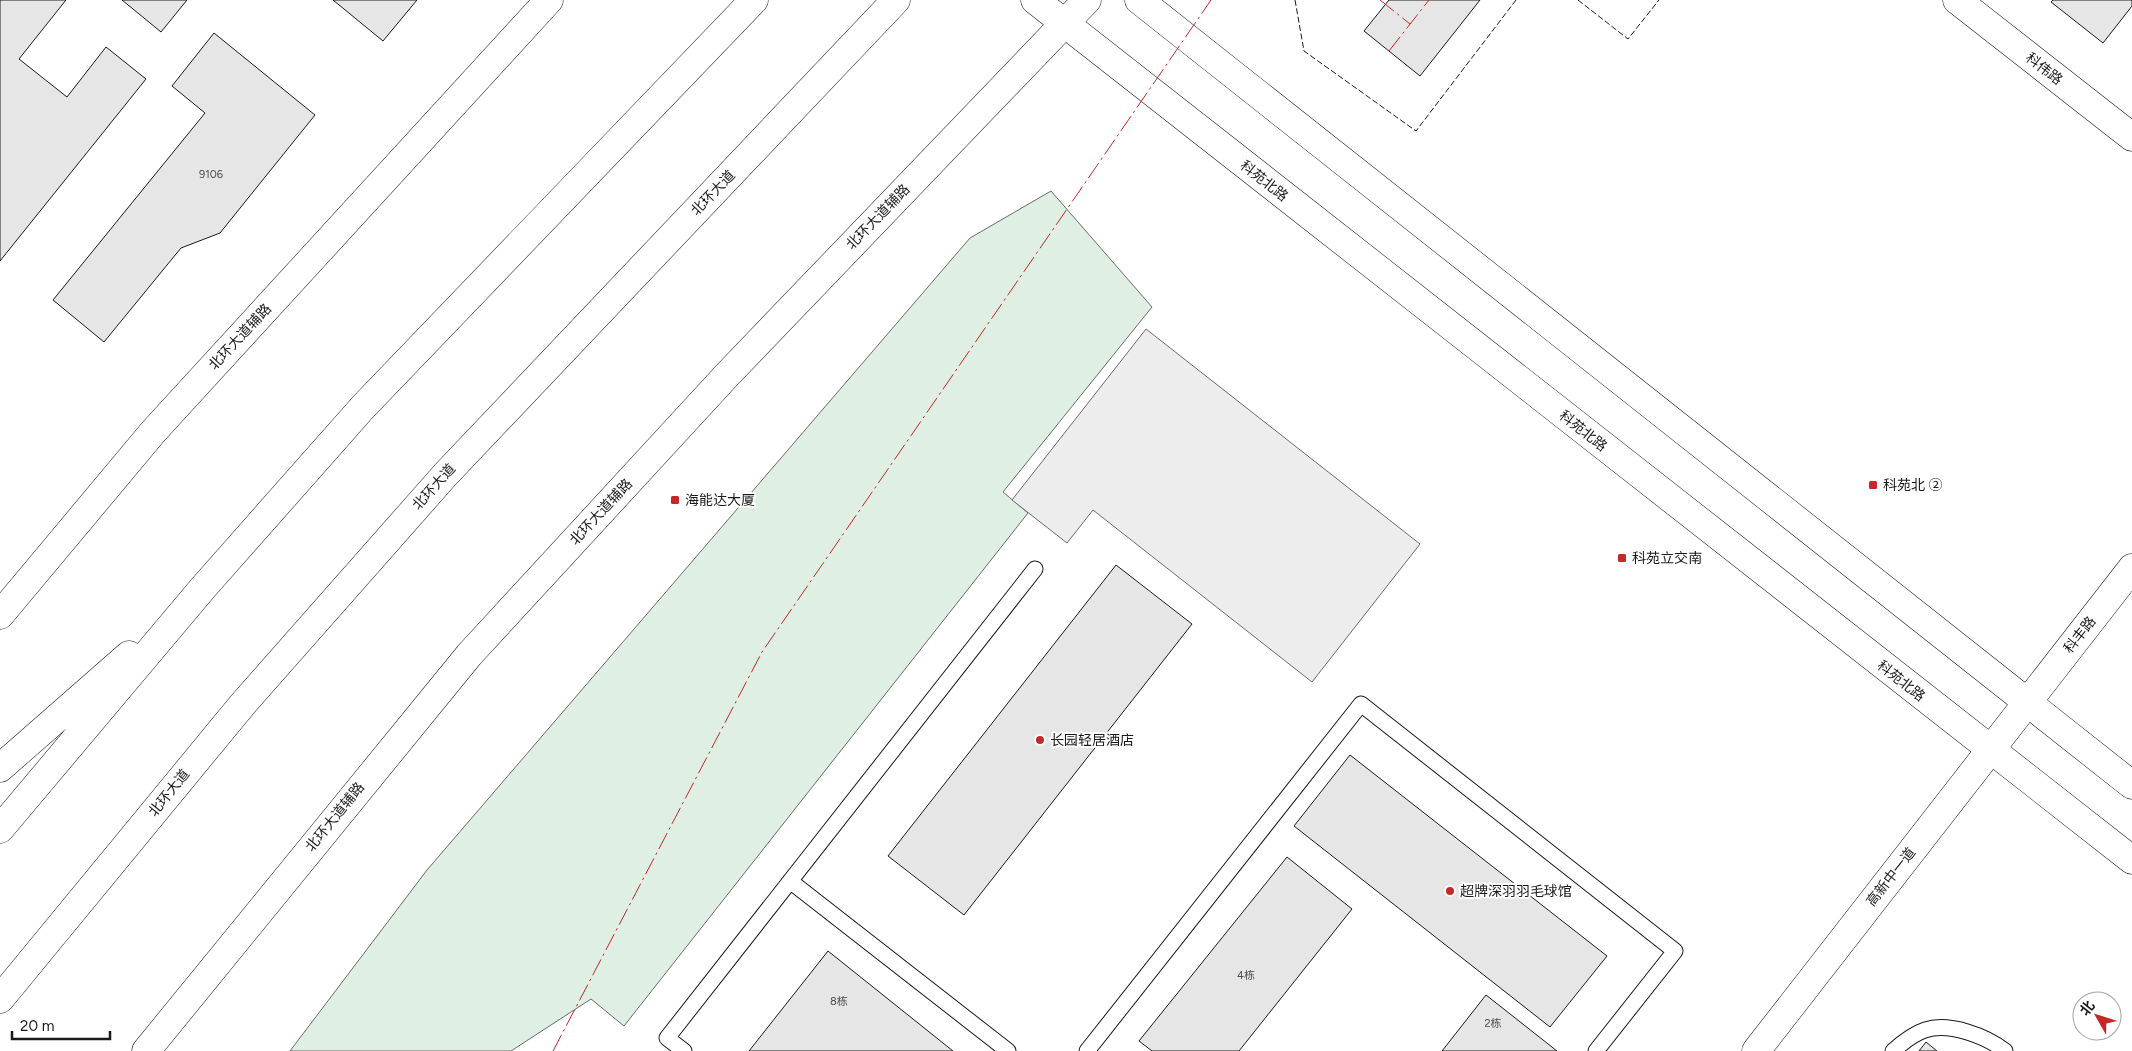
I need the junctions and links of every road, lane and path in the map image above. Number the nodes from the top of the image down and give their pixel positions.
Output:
1 (549, 0) edge
2 (754, 0) edge
3 (896, 0) edge
4 (1034, 0) edge
5 (1087, 0) edge
6 (1139, 0) edge
7 (1957, 0) edge
8 (1063, 24) junction
9 (2132, 137) edge
10 (2132, 568) edge
11 (1034, 569) dead end
12 (202, 589) junction
13 (0, 615) edge
14 (2027, 703) junction
15 (1990, 750) junction
16 (0, 768) edge
17 (2132, 785) edge
18 (0, 829) edge
19 (2132, 860) edge
20 (790, 881) junction
21 (0, 999) edge
22 (146, 1051) edge
23 (684, 1051) edge
24 (1008, 1051) edge
25 (1087, 1051) edge
26 (1596, 1051) edge
27 (1756, 1051) edge
28 (1893, 1051) edge
29 (2005, 1051) edge

1 - 13 main road, 北环大道辅路
2 - 12 main road
3 - 21 main road, 北环大道
4 - 8 main road, 科苑北路
5 - 8 main road, 北环大道辅路
6 - 14 main road
7 - 9 main road, 科伟路
8 - 15 main road, 科苑北路
8 - 22 main road, 北环大道辅路
10 - 14 main road, 科丰路
11 - 20 lane
12 - 16 main road
12 - 18 main road
14 - 15 main road, 高新中一道
14 - 17 main road
15 - 19 main road, 科苑北路
15 - 27 main road, 高新中一道
20 - 23 lane
20 - 24 lane
25 - 26 lane
28 - 29 lane

